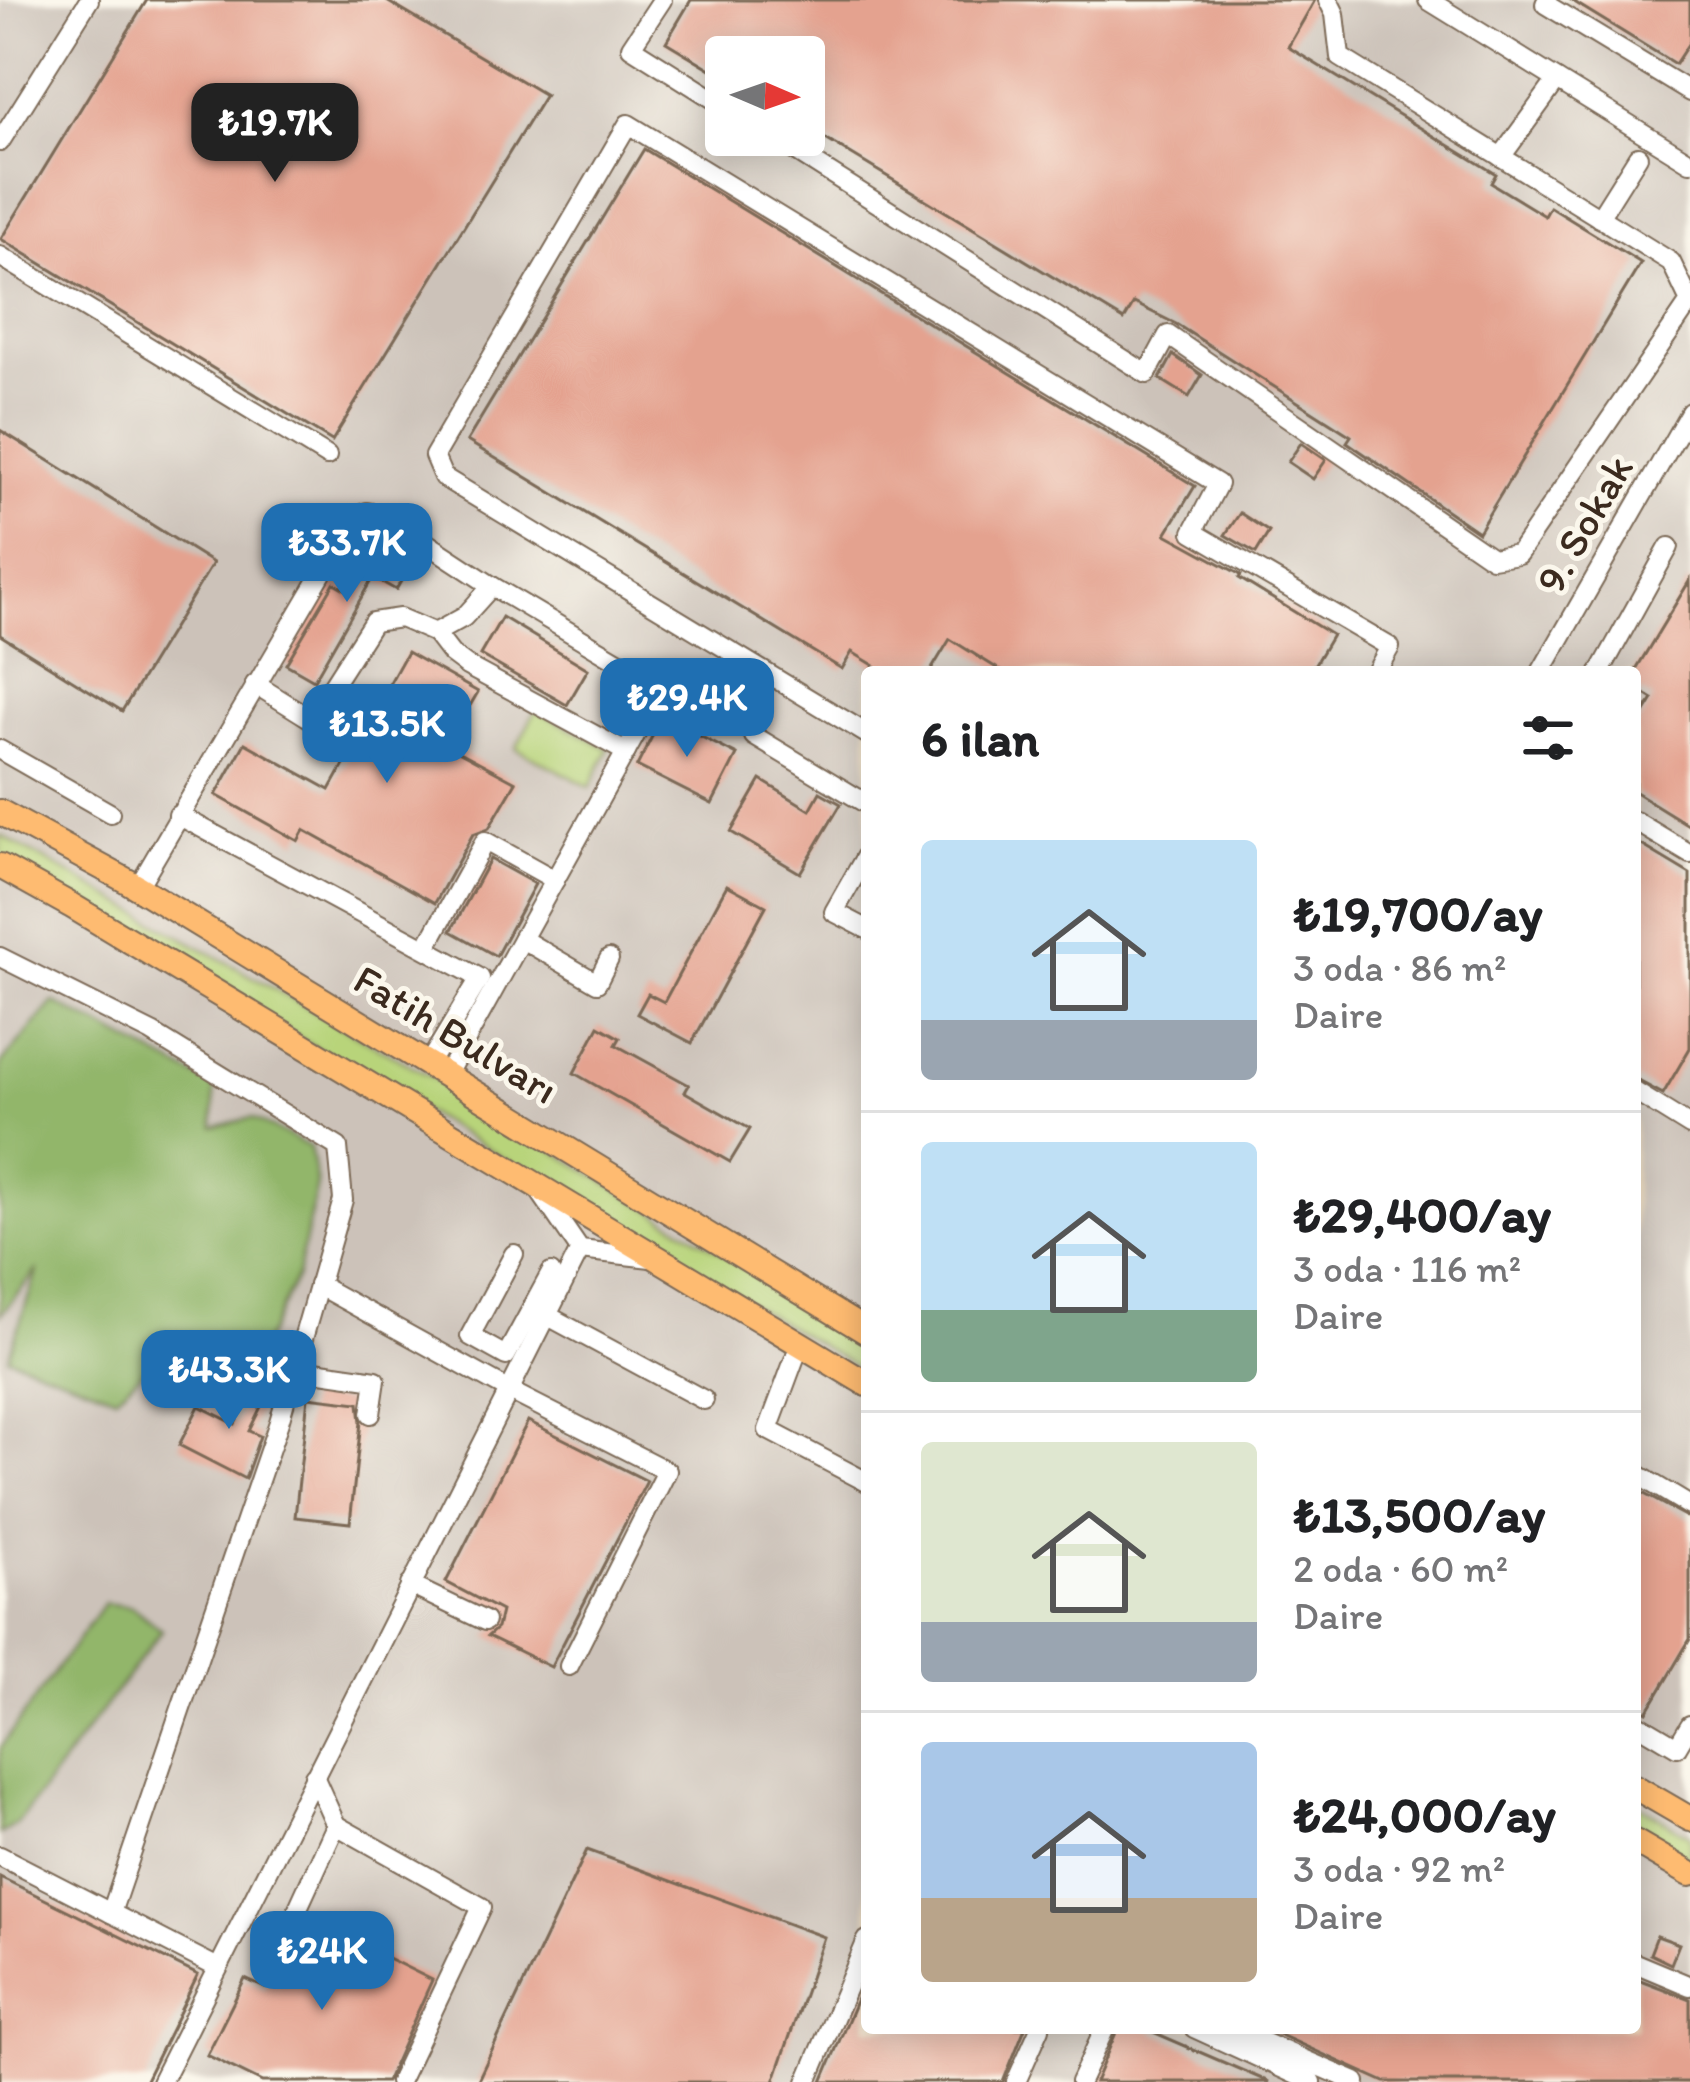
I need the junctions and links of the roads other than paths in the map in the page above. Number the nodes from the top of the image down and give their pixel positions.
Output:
1 (89, 0) edge
2 (662, 0) edge
3 (1328, 0) edge
4 (1428, 0) edge
5 (1547, 0) edge
6 (1557, 80) junction
7 (1690, 92) edge
8 (705, 94) edge
9 (0, 142) edge
10 (803, 156) edge
11 (1639, 156) dead end
12 (1501, 157) junction
13 (1690, 163) edge
14 (1600, 218) junction
15 (0, 256) edge
16 (1690, 412) edge
17 (327, 456) dead end
18 (1669, 548) dead end
19 (492, 586) junction
20 (435, 633) junction
21 (1379, 666) edge
22 (1544, 666) edge
23 (1603, 666) edge
24 (255, 684) junction
25 (861, 730) edge
26 (754, 736) dead end
27 (0, 750) edge
28 (626, 752) junction
29 (861, 800) edge
30 (0, 812) edge
31 (110, 813) dead end
32 (178, 814) junction
33 (1641, 825) edge
34 (1690, 854) edge
35 (861, 865) edge
36 (0, 866) edge
37 (555, 880) junction
38 (137, 887) junction
39 (861, 926) edge
40 (522, 939) junction
41 (426, 948) junction
42 (0, 957) edge
43 (609, 959) dead end
44 (438, 1069) junction
45 (1641, 1096) edge
46 (1690, 1126) edge
47 (535, 1184) junction
48 (580, 1250) junction
49 (514, 1254) dead end
50 (658, 1259) junction
51 (551, 1273) dead end
52 (318, 1285) junction
53 (540, 1311) junction
54 (861, 1327) edge
55 (800, 1344) junction
56 (294, 1368) junction
57 (861, 1380) edge
58 (508, 1390) junction
59 (704, 1400) dead end
60 (371, 1414) dead end
61 (1641, 1477) edge
62 (861, 1479) edge
63 (1690, 1506) edge
64 (410, 1585) junction
65 (485, 1621) dead end
66 (569, 1666) dead end
67 (1690, 1725) edge
68 (1641, 1726) edge
69 (314, 1776) junction
70 (1641, 1790) edge
71 (1690, 1819) edge
72 (336, 1826) junction
73 (1641, 1845) edge
74 (0, 1856) edge
75 (1690, 1874) edge
76 (298, 1907) dead end
77 (110, 1913) junction
78 (861, 1954) edge
79 (1641, 1966) edge
80 (218, 1968) junction
81 (1690, 1986) edge
82 (1037, 2034) edge
83 (1102, 2034) edge
84 (1207, 2034) edge
85 (1245, 2034) edge
86 (161, 2082) edge
87 (399, 2082) edge
88 (807, 2082) edge
89 (1016, 2082) edge
90 (1080, 2082) edge
91 (1312, 2082) edge
92 (1356, 2082) edge

1 - 9 street
2 - 8 street
3 - 12 street
4 - 6 street
5 - 7 street
6 - 12 street
6 - 13 street
10 - 14 street
11 - 14 street
12 - 14 street
15 - 17 street
16 - 22 street, 9. Sokak
18 - 23 street
19 - 20 street
19 - 24 street
19 - 28 street
20 - 24 street
20 - 28 street
21 - 25 street
24 - 32 street
26 - 29 street
27 - 31 street
28 - 37 street
30 - 38 main road, Fatih Bulvarı
32 - 38 street
32 - 41 street
33 - 34 street
35 - 39 street
36 - 47 main road
37 - 40 street
37 - 41 street
38 - 44 main road, Fatih Bulvarı
40 - 43 street
40 - 44 street
41 - 44 street
42 - 52 street
44 - 54 main road, Fatih Bulvarı
45 - 46 street
47 - 48 street
47 - 50 main road
48 - 50 street
48 - 53 street
49 - 53 street
50 - 55 main road
51 - 53 street
52 - 56 street
52 - 58 street
53 - 58 street
53 - 59 street
55 - 57 main road
55 - 62 street
56 - 60 street
56 - 77 street
58 - 64 street
58 - 66 street
61 - 63 street
64 - 65 street
64 - 69 street
67 - 68 street
69 - 72 street
69 - 80 street
70 - 71 main road
72 - 76 street
72 - 87 street
73 - 75 main road
74 - 77 street
77 - 80 street
78 - 88 street
79 - 81 street
80 - 86 street
82 - 89 street
83 - 90 street
84 - 91 street
85 - 92 street

